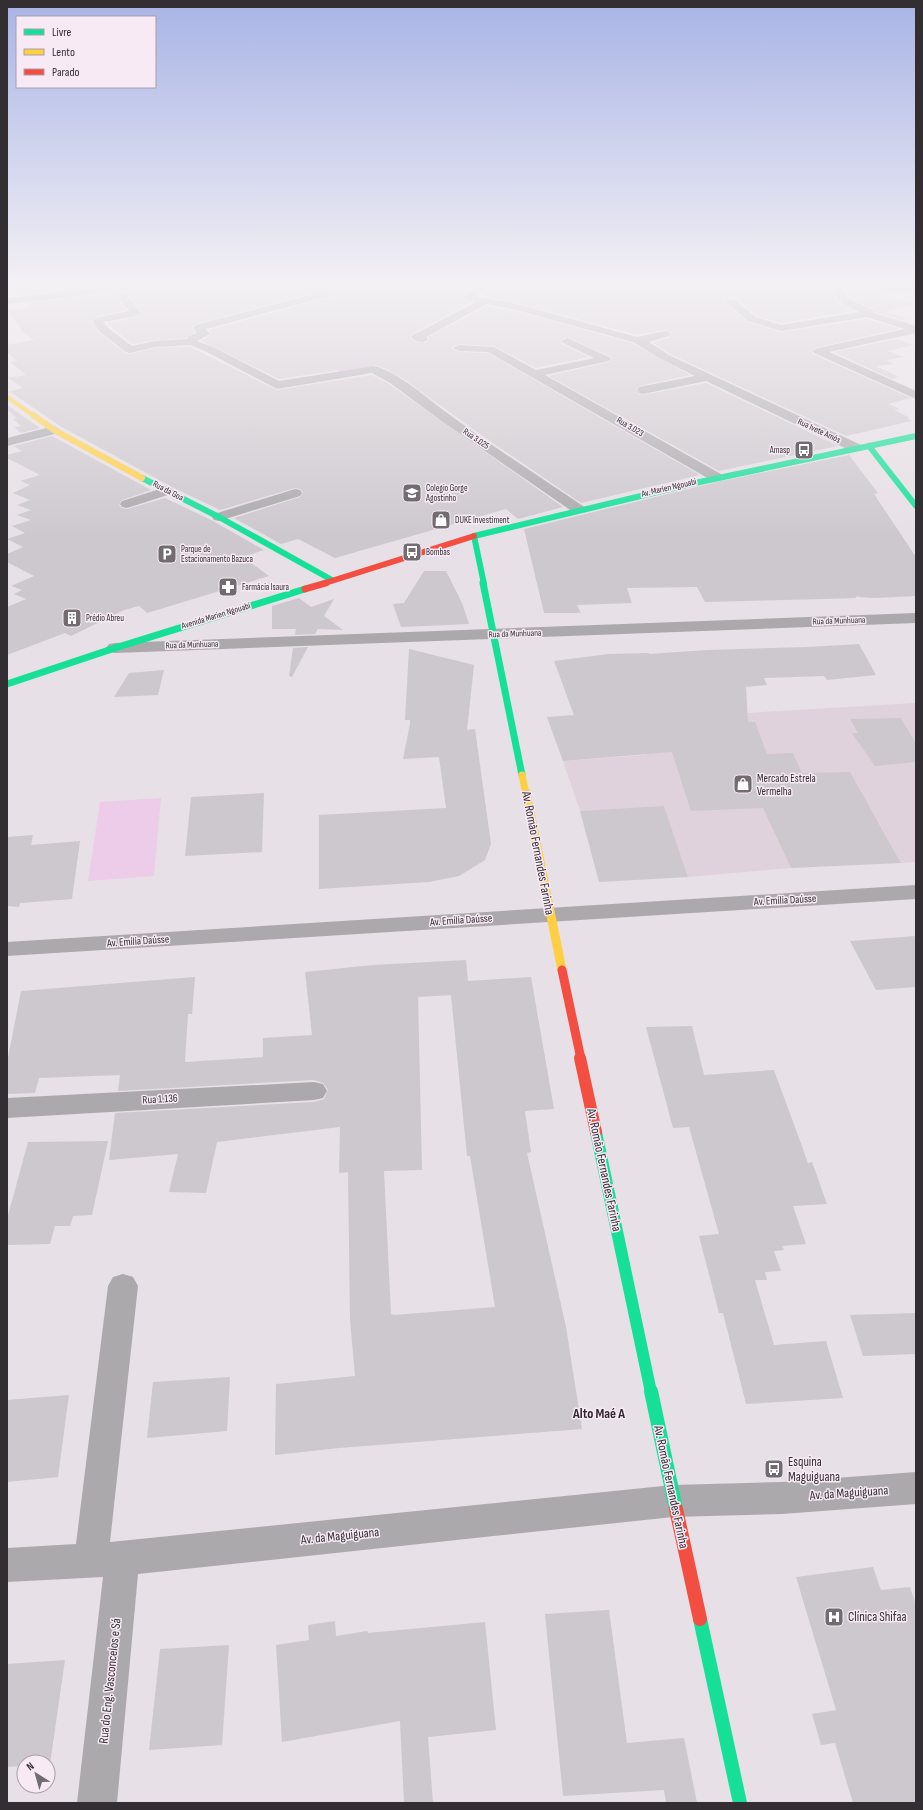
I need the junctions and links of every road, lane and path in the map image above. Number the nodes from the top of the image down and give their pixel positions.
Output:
1 (242, 366) edge
2 (521, 366) edge
3 (573, 366) edge
4 (684, 366) edge
5 (852, 366) edge
6 (535, 374) junction
7 (708, 378) junction
8 (643, 390) dead end
9 (916, 395) edge
10 (10, 401) edge
11 (54, 430) junction
12 (916, 436) edge
13 (7, 442) edge
14 (869, 446) junction
15 (856, 448) junction
16 (716, 477) junction
17 (166, 491) junction
18 (295, 493) dead end
19 (127, 504) dead end
20 (916, 506) edge
21 (578, 509) junction
22 (219, 517) junction
23 (474, 536) junction
24 (425, 551) joint
25 (332, 580) junction
26 (916, 618) edge
27 (496, 635) junction
28 (115, 648) junction
29 (7, 684) edge
30 (916, 892) edge
31 (550, 914) junction
32 (7, 949) edge
33 (314, 1090) dead end
34 (7, 1108) edge
35 (123, 1286) dead end
36 (916, 1488) edge
37 (673, 1501) junction
38 (106, 1560) junction
39 (7, 1565) edge
40 (97, 1803) edge
41 (740, 1803) edge

1 - 21 street, Rua 3.025
2 - 6 street, Rua 3.023
3 - 6 street
4 - 7 street, Rua Ivete Amós
5 - 9 street
6 - 16 street, Rua 3.023
7 - 8 street
7 - 15 street, Rua Ivete Amós
10 - 11 street, Rua da Goa
11 - 13 street
11 - 17 street, Rua da Goa
12 - 14 street, Av. Marien Ngouabi
14 - 15 street, Av. Marien Ngouabi
14 - 20 street
15 - 16 street, Av. Marien Ngouabi
16 - 21 street, Av. Marien Ngouabi
17 - 19 street
17 - 22 street, Rua da Goa
18 - 22 street
21 - 23 street, Av. Marien Ngouabi
22 - 25 street, Rua da Goa
23 - 24 street, Av. Marien Ngouabi
23 - 27 street, Av. Romão Fernandes Farinha
24 - 25 street, Avenida Marien Ngouabi
25 - 28 street, Avenida Marien Ngouabi
26 - 27 street, Rua da Munhuana
27 - 28 street, Rua da Munhuana
27 - 31 street, Av. Romão Fernandes Farinha
28 - 29 street, Avenida Marien Ngouabi
30 - 31 street, Av. Emília Daússe
31 - 32 street, Av. Emília Daússe
31 - 37 street, Av. Romão Fernandes Farinha
33 - 34 street, Rua 1.136
35 - 38 street, Rua do Eng. Vasconcelos e Sá
36 - 37 street, Av. da Maguiguana
37 - 38 street, Av. da Maguiguana
37 - 41 street, Av. Romão Fernandes Farinha
38 - 39 street, Av. da Maguiguana
38 - 40 street, Rua do Eng. Vasconcelos e Sá

